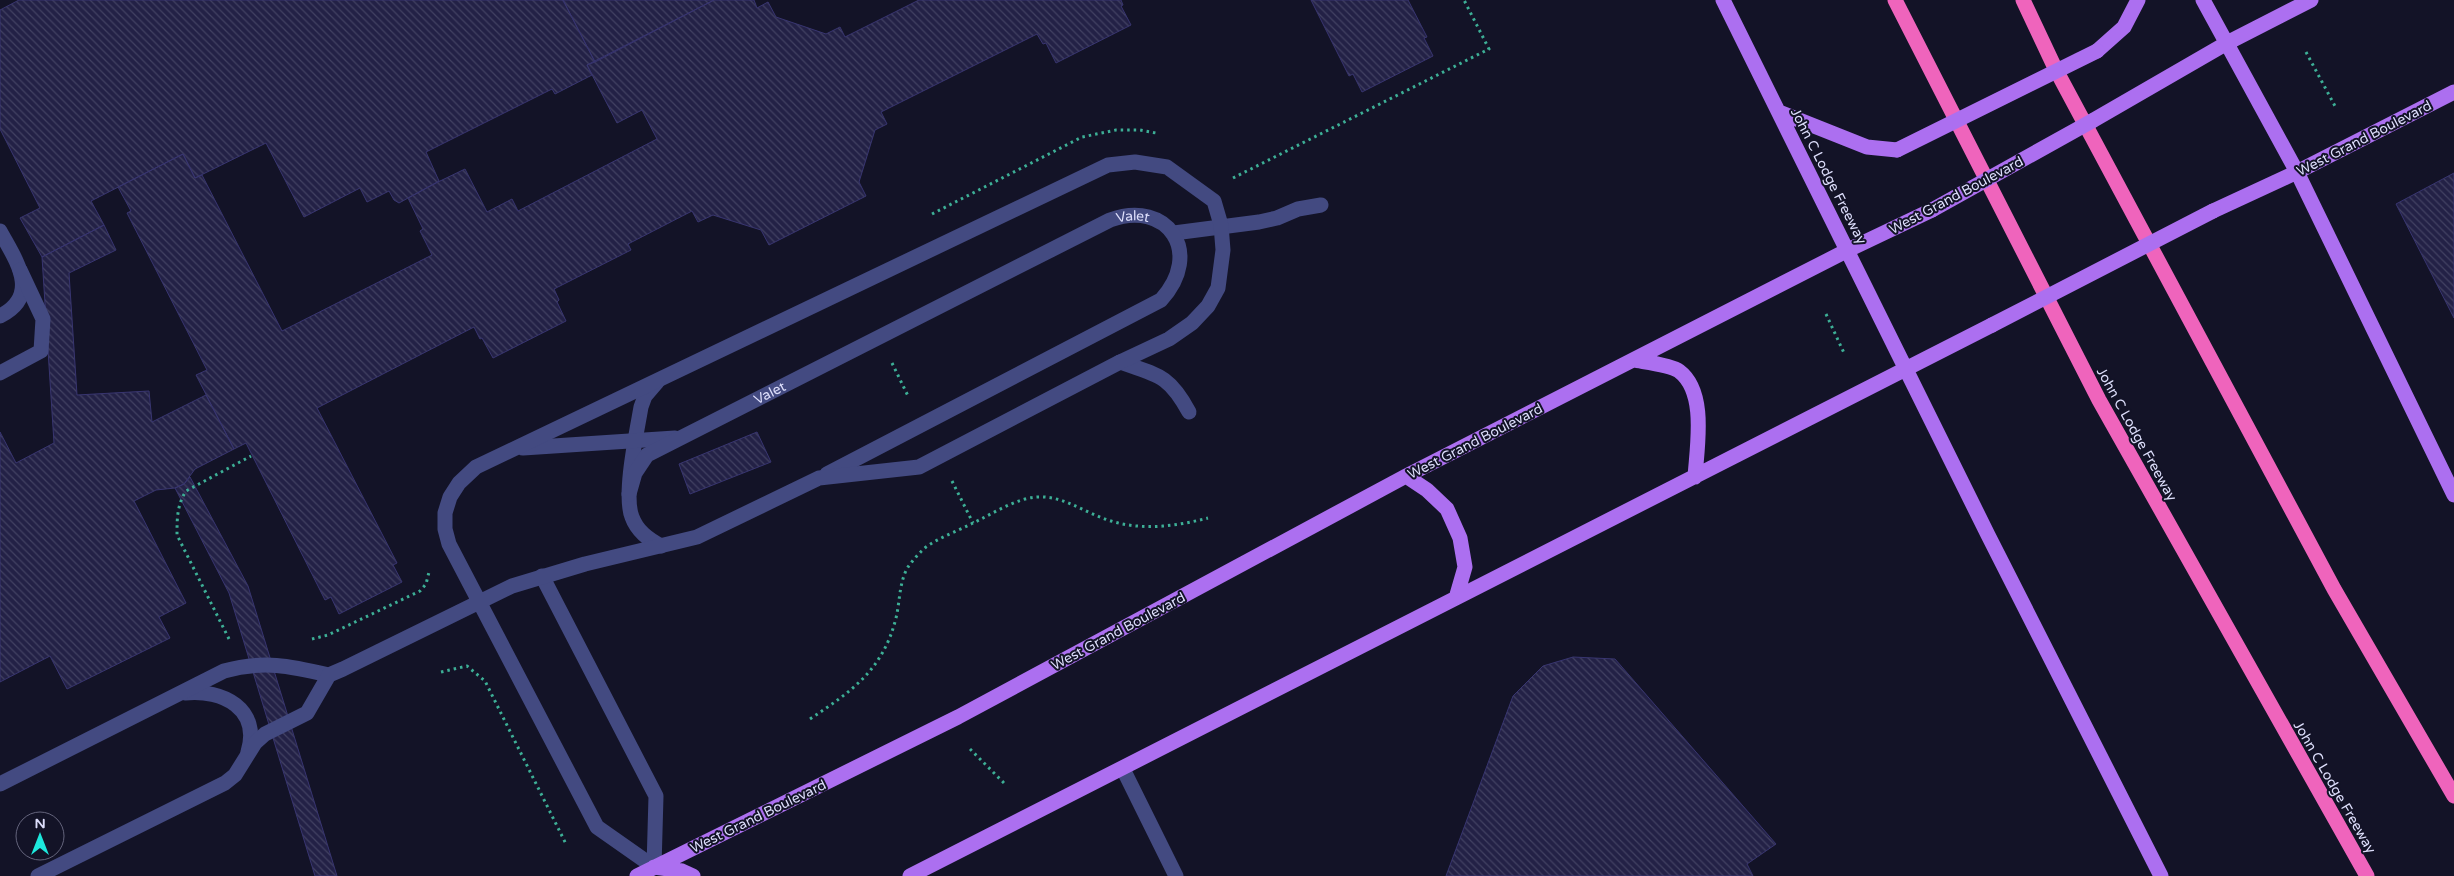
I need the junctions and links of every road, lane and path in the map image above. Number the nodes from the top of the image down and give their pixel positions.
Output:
1 (1464, 0) edge
2 (1723, 0) edge
3 (1895, 0) edge
4 (2023, 0) edge
5 (2138, 0) edge
6 (2203, 0) edge
7 (2311, 0) edge
8 (2226, 42) junction
9 (2306, 52) dead end
10 (2454, 92) edge
11 (2336, 108) dead end
12 (1779, 112) junction
13 (2297, 172) junction
14 (1227, 181) dead end
15 (1321, 205) dead end
16 (1220, 225) junction
17 (0, 231) edge
18 (1174, 233) junction
19 (1848, 250) junction
20 (20, 270) junction
21 (1826, 314) dead end
22 (0, 316) edge
23 (879, 337) junction
24 (1844, 353) dead end
25 (1634, 360) junction
26 (1120, 362) junction
27 (1908, 369) junction
28 (0, 373) edge
29 (661, 379) junction
30 (1189, 412) dead end
31 (923, 424) junction
32 (681, 438) junction
33 (636, 441) junction
34 (516, 448) junction
35 (251, 456) dead end
36 (940, 457) junction
37 (1406, 476) junction
38 (1695, 477) junction
39 (819, 478) junction
40 (629, 494) junction
41 (2454, 495) edge
42 (1208, 518) dead end
43 (973, 523) junction
44 (661, 546) junction
45 (542, 576) junction
46 (1456, 598) junction
47 (480, 602) junction
48 (229, 639) dead end
49 (441, 672) dead end
50 (329, 675) junction
51 (179, 694) junction
52 (810, 720) dead end
53 (970, 749) dead end
54 (247, 756) junction
55 (1123, 768) junction
56 (1004, 783) dead end
57 (0, 784) edge
58 (2454, 796) edge
59 (566, 844) dead end
60 (654, 867) junction
61 (38, 876) edge
62 (637, 876) edge
63 (693, 876) edge
64 (910, 876) edge
65 (1176, 876) edge
66 (2161, 876) edge
67 (2367, 876) edge

1 - 14 path
2 - 12 main road, John C Lodge Freeway
3 - 67 highway, John C Lodge Freeway
4 - 58 highway
5 - 12 main road, bridge
6 - 8 main road
7 - 8 main road, West Grand Boulevard
8 - 13 main road
8 - 19 main road, West Grand Boulevard, bridge
9 - 11 path
10 - 13 main road, West Grand Boulevard
12 - 19 main road, John C Lodge Freeway
13 - 27 main road, West Grand Boulevard, bridge
13 - 41 main road
15 - 16 street
16 - 18 street
16 - 26 street
16 - 29 street
17 - 20 street
18 - 23 street, Valet
18 - 31 street
19 - 25 main road, West Grand Boulevard
19 - 27 main road, John C Lodge Freeway
20 - 22 street
20 - 28 street
21 - 24 path
23 - 31 path
23 - 32 street, Valet
25 - 37 main road, West Grand Boulevard
25 - 38 main road
26 - 30 street
26 - 36 street
27 - 38 main road, West Grand Boulevard
27 - 66 main road, John C Lodge Freeway
29 - 33 street
29 - 34 street
31 - 39 street
32 - 33 street
32 - 40 street, Valet
33 - 34 street
33 - 40 street
34 - 47 street
35 - 48 path
36 - 39 street
36 - 43 path
37 - 46 main road
37 - 60 main road, West Grand Boulevard
38 - 46 main road, West Grand Boulevard
39 - 44 street
40 - 44 street
42 - 43 path
43 - 52 path
44 - 45 street
45 - 47 street
45 - 60 street
46 - 55 main road, West Grand Boulevard
47 - 50 street
47 - 60 street
49 - 59 path
50 - 51 street
50 - 54 street
51 - 54 street
51 - 57 street
53 - 56 path
54 - 61 street
55 - 64 main road, West Grand Boulevard
55 - 65 street
60 - 62 main road, West Grand Boulevard
60 - 63 main road

